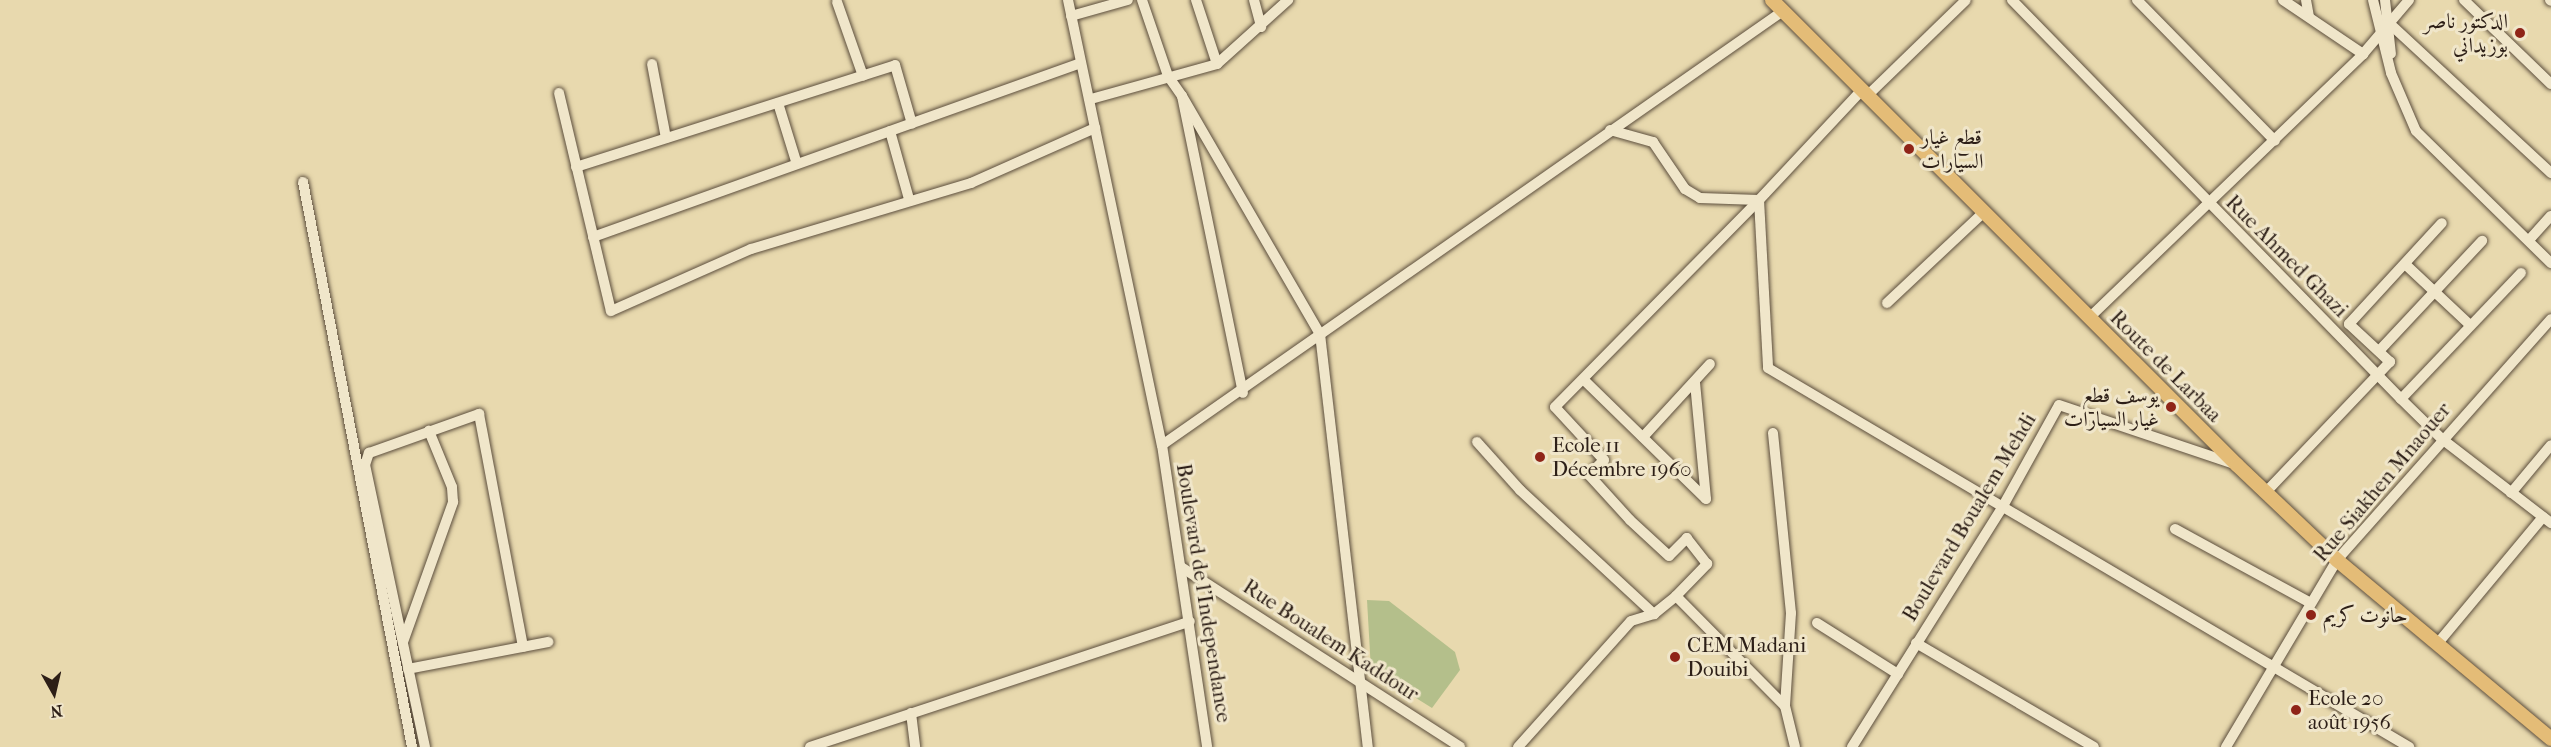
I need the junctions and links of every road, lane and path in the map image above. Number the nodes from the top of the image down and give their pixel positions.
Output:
1 (1068, 0) edge
2 (1128, 0) edge
3 (1142, 0) edge
4 (1196, 0) edge
5 (1254, 0) edge
6 (1288, 0) edge
7 (1772, 0) edge
8 (1966, 0) edge
9 (2012, 0) edge
10 (2137, 0) edge
11 (2283, 0) edge
12 (2306, 0) edge
13 (2373, 0) edge
14 (2385, 0) edge
15 (2409, 0) edge
16 (2464, 0) edge
17 (837, 2) dead end
18 (1783, 11) junction
19 (1071, 16) junction
20 (2309, 17) junction
21 (2390, 23) junction
22 (1261, 27) junction
23 (2379, 29) junction
24 (2363, 54) junction
25 (1081, 63) junction
26 (651, 64) dead end
27 (1217, 64) junction
28 (2391, 73) junction
29 (863, 76) junction
30 (1168, 76) junction
31 (2551, 84) edge
32 (1865, 92) junction
33 (559, 93) dead end
34 (1182, 96) junction
35 (1091, 99) junction
36 (778, 103) junction
37 (912, 124) junction
38 (1095, 128) junction
39 (1610, 130) junction
40 (890, 131) junction
41 (666, 138) junction
42 (2275, 141) junction
43 (796, 162) junction
44 (576, 167) junction
45 (2551, 173) edge
46 (303, 182) dead end
47 (909, 199) junction
48 (1759, 200) junction
49 (2209, 206) junction
50 (1984, 212) junction
51 (2551, 216) edge
52 (2442, 223) dead end
53 (593, 237) junction
54 (2529, 239) junction
55 (2482, 241) dead end
56 (2551, 262) edge
57 (2405, 264) junction
58 (2521, 273) dead end
59 (2435, 291) junction
60 (1887, 303) dead end
61 (2089, 318) junction
62 (2551, 319) edge
63 (2470, 325) junction
64 (1320, 334) junction
65 (2379, 351) junction
66 (1710, 364) dead end
67 (2378, 374) junction
68 (1585, 381) junction
69 (1695, 382) junction
70 (1243, 393) junction
71 (2401, 399) junction
72 (429, 431) junction
73 (1773, 433) dead end
74 (1643, 437) junction
75 (2442, 439) junction
76 (1477, 442) dead end
77 (1162, 445) junction
78 (2551, 445) edge
79 (2237, 465) junction
80 (2266, 492) junction
81 (2511, 493) junction
82 (2003, 506) junction
83 (2547, 520) edge
84 (2175, 529) dead end
85 (2337, 560) junction
86 (1181, 567) junction
87 (1676, 596) junction
88 (2309, 602) junction
89 (1654, 614) junction
90 (1190, 621) junction
91 (1817, 623) dead end
92 (403, 642) junction
93 (548, 642) dead end
94 (1916, 643) junction
95 (2438, 643) junction
96 (523, 647) junction
97 (2276, 668) junction
98 (408, 669) junction
99 (1898, 674) junction
100 (1359, 681) junction
101 (1785, 706) junction
102 (911, 713) junction
103 (2551, 739) edge
104 (412, 747) edge
105 (425, 747) edge
106 (810, 747) edge
107 (915, 747) edge
108 (1207, 747) edge
109 (1368, 747) edge
110 (1460, 747) edge
111 (1518, 747) edge
112 (1796, 747) edge
113 (1852, 747) edge
114 (2094, 747) edge
115 (2226, 747) edge
116 (2409, 747) edge

1 - 19 street, Boulevard de l'Independance
2 - 19 street
3 - 30 street
4 - 27 street
5 - 22 street
6 - 22 street
7 - 18 main road, Route de Larbaa
8 - 32 street
9 - 49 street, Rue Ahmed Ghazi
10 - 42 street
11 - 20 street
12 - 20 street
13 - 23 street
14 - 21 street
15 - 21 street
16 - 31 street
17 - 29 street
18 - 32 main road, Route de Larbaa
18 - 39 street
19 - 25 street, Boulevard de l'Independance
20 - 24 street
21 - 23 street
21 - 28 street
21 - 45 street
22 - 27 street
23 - 24 street
23 - 28 street
24 - 42 street
25 - 35 street, Boulevard de l'Independance
25 - 37 street
26 - 41 street
27 - 30 street
28 - 54 street
29 - 36 street
29 - 37 street
30 - 34 street
30 - 35 street
32 - 48 street
32 - 50 main road, Route de Larbaa
33 - 44 street
34 - 64 street
34 - 70 street
35 - 38 street, Boulevard de l'Independance
36 - 41 street
36 - 43 street
37 - 40 street
38 - 47 street
38 - 77 street, Boulevard de l'Independance
39 - 48 street
39 - 64 street
40 - 43 street
40 - 47 street
41 - 44 street
42 - 49 street
43 - 53 street
44 - 53 street
46 - 104 street
47 - 53 street
48 - 68 street
48 - 82 street
49 - 61 street
49 - 67 street, Rue Ahmed Ghazi
50 - 60 street
50 - 61 main road, Route de Larbaa
51 - 54 street
52 - 57 street
54 - 56 street
55 - 59 street
57 - 59 street
57 - 65 street
58 - 63 street
59 - 63 street
59 - 65 street
61 - 79 main road, Route de Larbaa
62 - 75 street, Rue Siakhen Mnaouer
63 - 71 street
64 - 70 street
64 - 100 street
65 - 67 street
66 - 69 street
67 - 71 street, Rue Ahmed Ghazi
67 - 80 street
68 - 74 street
68 - 87 street
69 - 74 street
69 - 74 street
70 - 77 street
71 - 75 street, Rue Ahmed Ghazi
72 - 92 street
72 - 92 street
72 - 96 street
73 - 101 street
75 - 81 street, Rue Ahmed Ghazi
75 - 85 street, Rue Siakhen Mnaouer
76 - 89 street
77 - 86 street, Boulevard de l'Independance
78 - 81 street
79 - 80 main road, Route de Larbaa
79 - 82 street, Boulevard Boualem Mehdi
80 - 85 main road, Route de Larbaa
81 - 83 street, Rue Ahmed Ghazi
82 - 94 street, Boulevard Boualem Mehdi
82 - 97 street
83 - 95 street
84 - 88 street
85 - 88 street, Rue Siakhen Mnaouer
85 - 95 main road, Route de Larbaa
86 - 90 street, Boulevard de l'Independance
86 - 100 street, Rue Boualem Kaddour
87 - 89 street
87 - 101 street
88 - 97 street, Rue Siakhen Mnaouer
89 - 111 street
90 - 102 street
90 - 108 street, Boulevard de l'Independance
91 - 99 street
92 - 98 street
93 - 96 street
94 - 99 street, Boulevard Boualem Mehdi
94 - 114 street
95 - 103 main road, Route de Larbaa
96 - 98 street
97 - 115 street, Rue Siakhen Mnaouer
97 - 116 street
98 - 105 street
99 - 113 street, Boulevard Boualem Mehdi
100 - 109 street
100 - 110 street, Rue Boualem Kaddour
101 - 112 street
102 - 106 street
102 - 107 street

